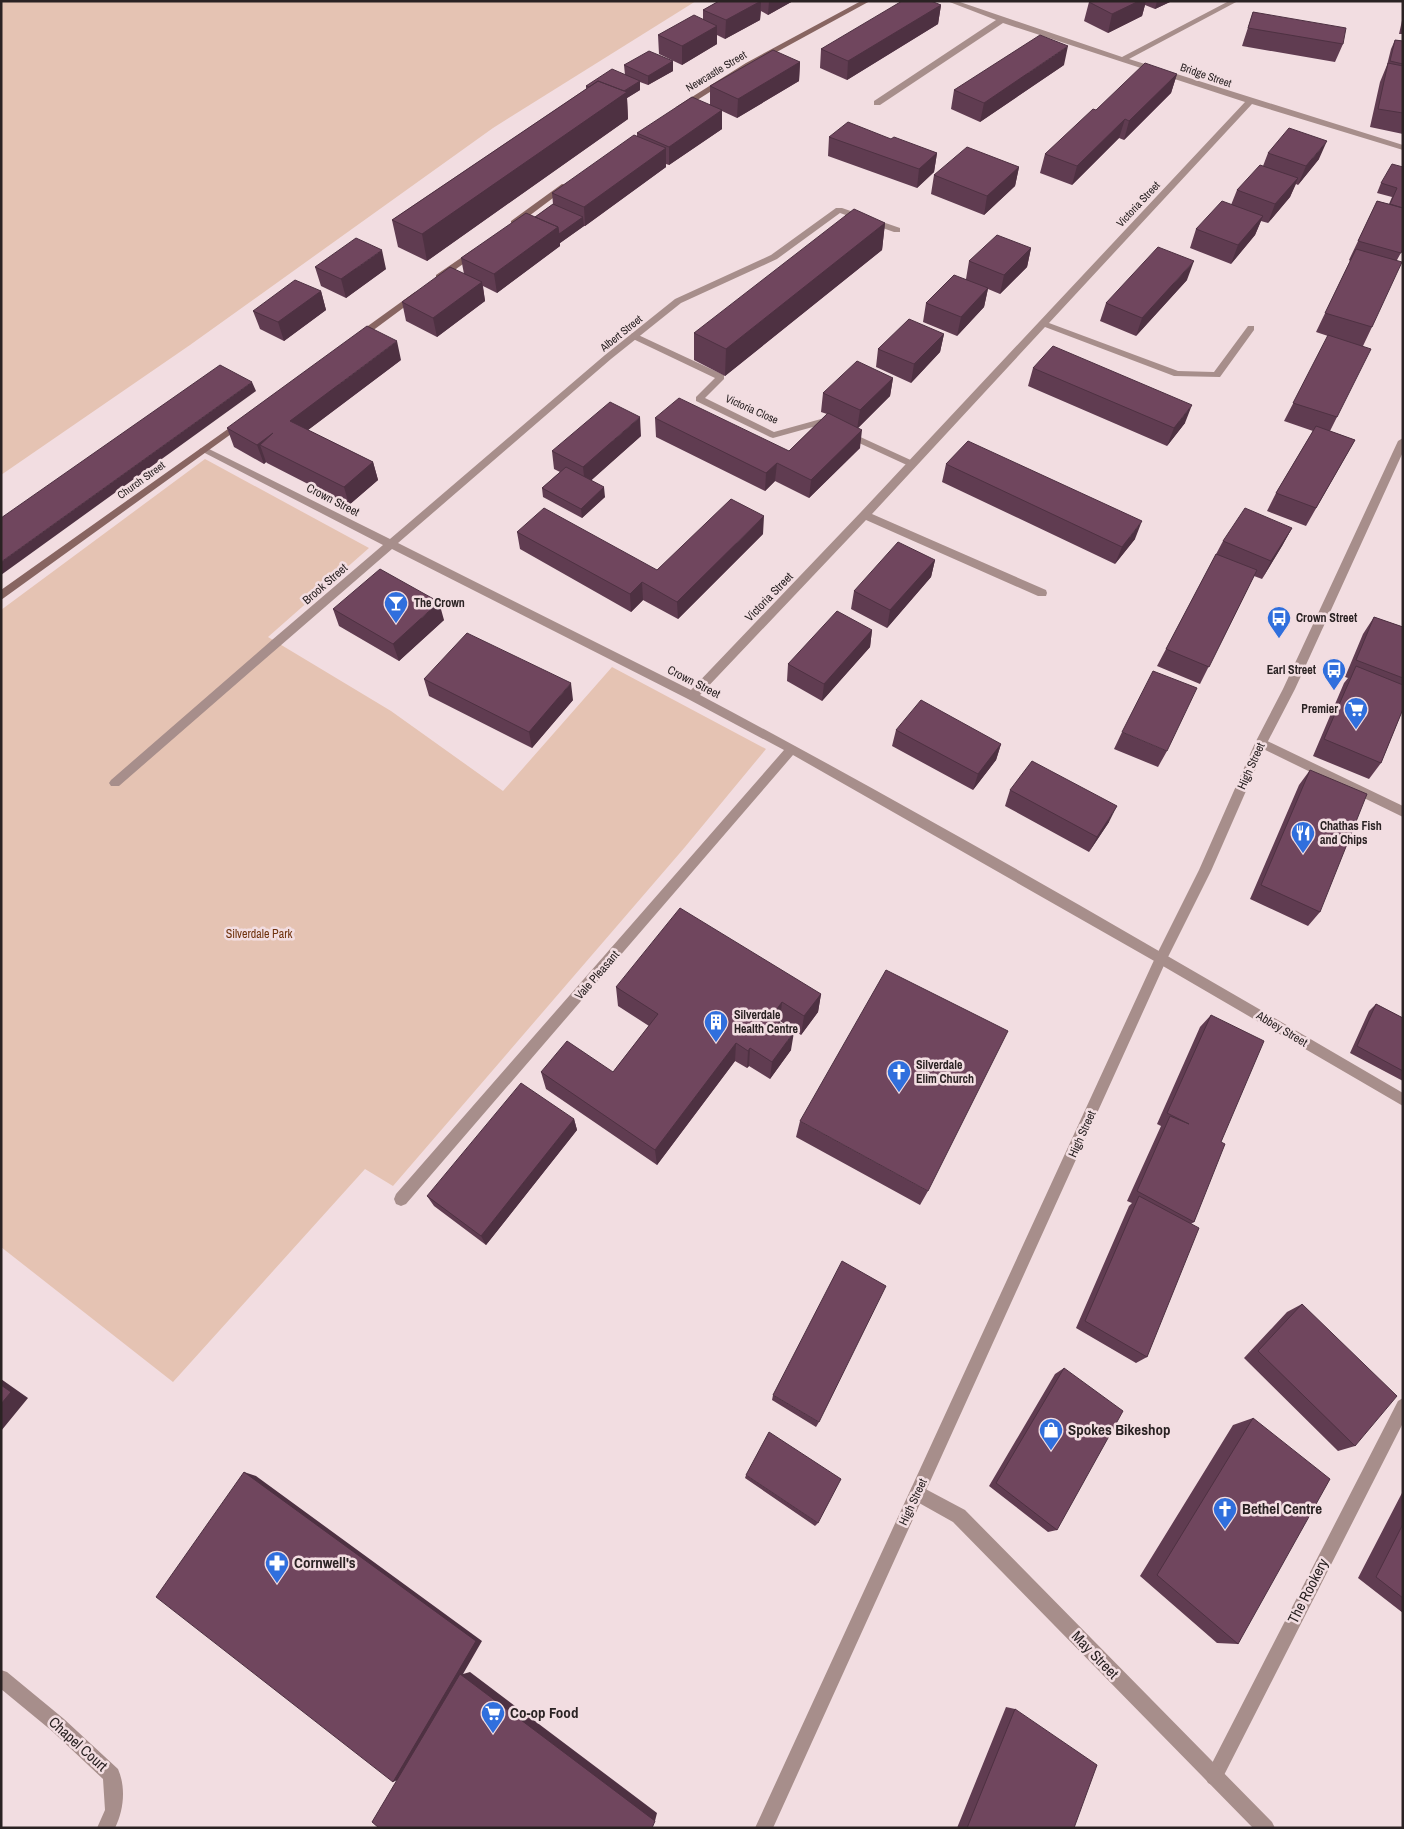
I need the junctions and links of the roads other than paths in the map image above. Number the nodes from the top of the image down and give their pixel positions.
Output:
1 (867, 1) edge
2 (950, 1) edge
3 (1235, 1) edge
4 (1002, 20) junction
5 (1123, 59) junction
6 (1250, 101) junction
7 (877, 104) dead end
8 (673, 112) edge
9 (1403, 148) edge
10 (576, 178) edge
11 (505, 229) edge
12 (897, 230) dead end
13 (482, 246) edge
14 (435, 281) edge
15 (419, 292) edge
16 (1044, 324) junction
17 (1251, 328) dead end
18 (634, 336) junction
19 (348, 344) edge
20 (249, 417) edge
21 (1403, 441) edge
22 (204, 450) junction
23 (912, 464) junction
24 (865, 515) junction
25 (390, 544) junction
26 (1042, 593) dead end
27 (1, 596) edge
28 (692, 696) junction
29 (1261, 743) junction
30 (792, 750) junction
31 (115, 782) dead end
32 (1403, 812) edge
33 (1161, 958) junction
34 (1403, 1100) edge
35 (401, 1199) dead end
36 (1403, 1406) edge
37 (918, 1493) junction
38 (1, 1678) edge
39 (1214, 1777) junction
40 (106, 1828) edge
41 (764, 1828) edge
42 (1266, 1828) edge

1 - 8 main road, Newcastle Street
2 - 4 street, Bridge Street
3 - 5 street
4 - 5 street, Bridge Street
4 - 7 street
5 - 6 street, Bridge Street
6 - 9 street, Bridge Street
6 - 16 street, Victoria Street
10 - 11 main road
12 - 18 street, Albert Street
13 - 14 main road
15 - 19 main road
16 - 17 street
16 - 23 street, Victoria Street
18 - 23 street, Victoria Close
18 - 25 street, Albert Street
20 - 22 main road, Church Street
21 - 29 street, High Street
22 - 25 street, Crown Street
22 - 27 main road, Church Street
23 - 24 street, Victoria Street
24 - 26 street
24 - 28 street, Victoria Street
25 - 28 street, Crown Street
25 - 31 street, Brook Street
28 - 30 street, Crown Street
29 - 32 street
29 - 33 street, High Street
30 - 33 street, Crown Street
30 - 35 street, Vale Pleasant
33 - 34 street, Abbey Street
33 - 37 street, High Street
36 - 39 street, The Rookery
37 - 39 street, May Street
37 - 41 street, High Street
38 - 40 street, Chapel Court
39 - 42 street, May Street

